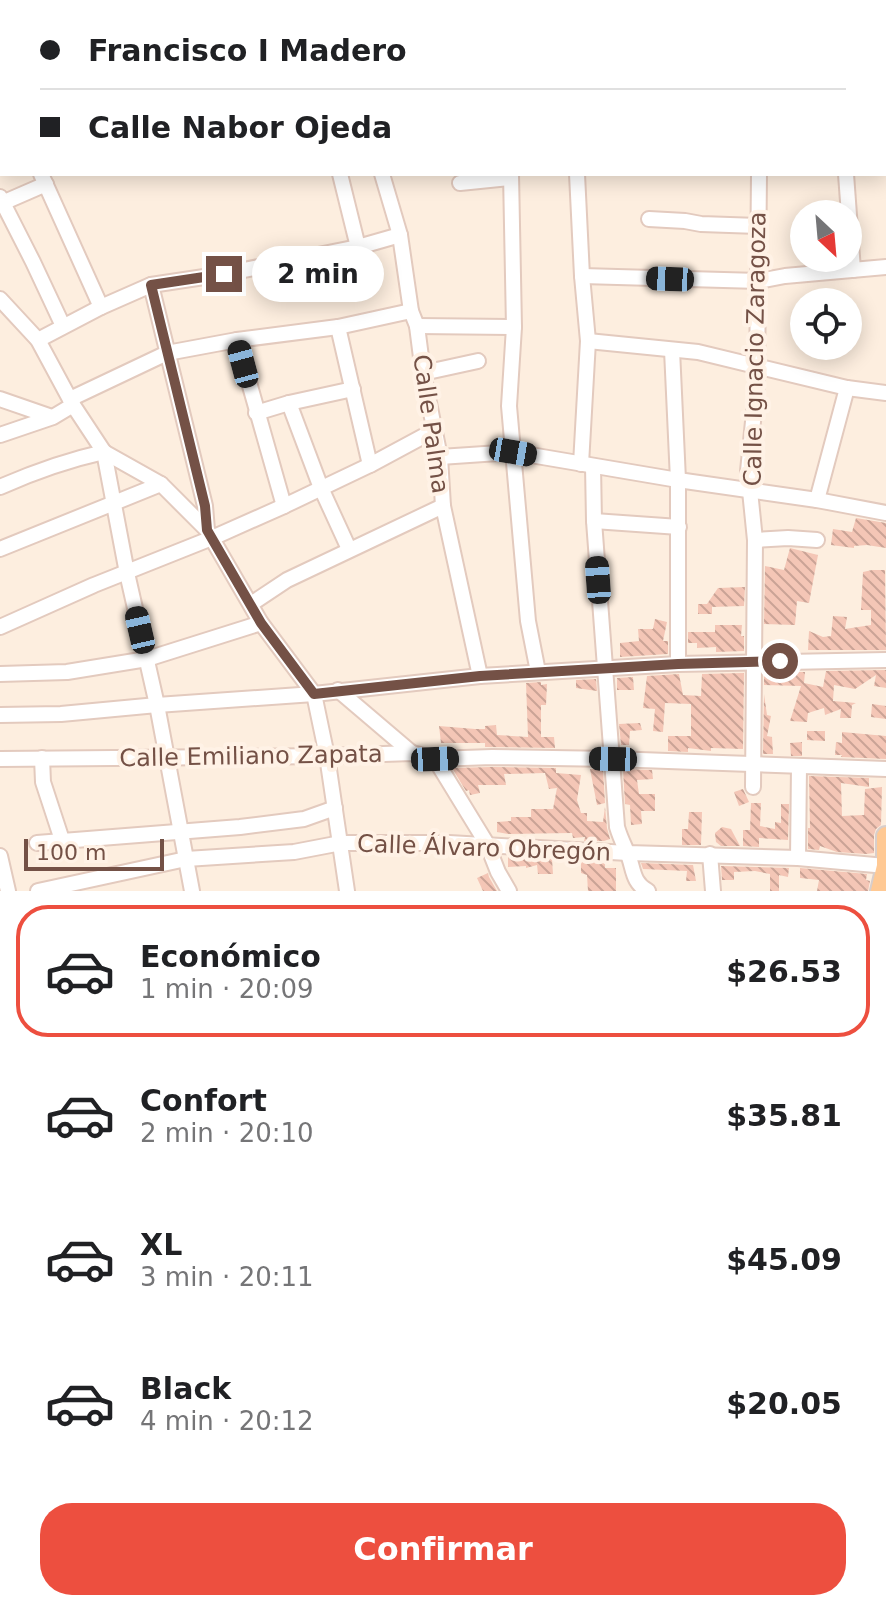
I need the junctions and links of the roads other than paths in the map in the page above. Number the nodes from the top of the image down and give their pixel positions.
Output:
1 (340, 176) edge
2 (383, 176) edge
3 (510, 176) edge
4 (577, 176) edge
5 (759, 176) edge
6 (846, 176) edge
7 (43, 179) edge
8 (460, 183) dead end
9 (848, 200) edge
10 (1, 201) edge
11 (649, 219) dead end
12 (758, 226) junction
13 (400, 235) junction
14 (358, 247) junction
15 (886, 267) edge
16 (862, 269) edge
17 (792, 272) edge
18 (582, 276) junction
19 (759, 281) junction
20 (151, 285) junction
21 (0, 299) edge
22 (101, 307) junction
23 (411, 311) junction
24 (63, 326) junction
25 (417, 326) junction
26 (338, 327) junction
27 (514, 327) junction
28 (38, 340) junction
29 (237, 340) junction
30 (588, 341) junction
31 (672, 350) junction
32 (167, 353) junction
33 (478, 361) dead end
34 (757, 367) junction
35 (423, 373) junction
36 (847, 388) junction
37 (353, 389) junction
38 (886, 393) edge
39 (0, 399) edge
40 (72, 402) junction
41 (289, 403) junction
42 (256, 413) junction
43 (53, 417) junction
44 (435, 430) junction
45 (0, 435) edge
46 (104, 452) junction
47 (513, 452) junction
48 (440, 457) junction
49 (370, 465) junction
50 (587, 465) junction
51 (678, 480) junction
52 (161, 484) junction
53 (0, 487) edge
54 (321, 488) junction
55 (751, 492) junction
56 (817, 500) junction
57 (113, 503) junction
58 (284, 506) junction
59 (443, 506) junction
60 (886, 513) edge
61 (594, 521) junction
62 (679, 527) junction
63 (209, 534) junction
64 (755, 540) junction
65 (817, 540) dead end
66 (0, 549) edge
67 (349, 549) junction
68 (127, 573) junction
69 (251, 604) junction
70 (261, 623) junction
71 (0, 627) edge
72 (147, 659) junction
73 (886, 660) edge
74 (754, 662) junction
75 (678, 664) junction
76 (605, 669) junction
77 (538, 672) junction
78 (0, 674) edge
79 (480, 676) junction
80 (338, 690) junction
81 (314, 694) junction
82 (157, 705) junction
83 (0, 715) edge
84 (412, 753) junction
85 (327, 756) junction
86 (42, 758) junction
87 (166, 758) junction
88 (0, 759) edge
89 (435, 759) junction
90 (613, 759) junction
91 (753, 764) junction
92 (799, 766) junction
93 (886, 769) edge
94 (753, 787) dead end
95 (335, 808) junction
96 (180, 831) junction
97 (886, 836) edge
98 (62, 840) junction
99 (37, 843) dead end
100 (341, 843) junction
101 (487, 844) junction
102 (628, 853) junction
103 (710, 854) junction
104 (0, 856) edge
105 (798, 858) junction
106 (186, 859) junction
107 (886, 866) edge
108 (8, 891) edge
109 (38, 891) edge
110 (192, 891) edge
111 (347, 891) edge
112 (509, 891) edge
113 (648, 891) edge
114 (713, 891) edge
115 (880, 891) edge

1 - 14 street
2 - 13 street, Calle Palma
3 - 8 street
3 - 27 street
4 - 18 street
5 - 12 street, Calle Ignacio Zaragoza
6 - 9 street
7 - 10 street
7 - 22 street
10 - 24 street
11 - 12 street
12 - 19 street, Calle Ignacio Zaragoza
13 - 14 street
13 - 23 street, Calle Palma
14 - 20 street
15 - 16 street
17 - 19 street
18 - 19 street
18 - 30 street
19 - 34 street, Calle Ignacio Zaragoza
20 - 22 street
20 - 32 street
21 - 28 street
22 - 24 street
23 - 25 street, Calle Palma
23 - 26 street
24 - 28 street
25 - 27 street
25 - 35 street, Calle Palma
26 - 29 street
26 - 37 street
27 - 47 street
28 - 40 street
29 - 32 street
29 - 42 street
30 - 31 street
30 - 50 street
31 - 34 street
31 - 51 street
32 - 40 street
32 - 63 street
33 - 35 street
34 - 36 street
34 - 55 street, Calle Ignacio Zaragoza
35 - 44 street, Calle Palma
36 - 38 street
36 - 56 street
37 - 41 street
37 - 49 street
39 - 43 street
40 - 43 street
40 - 46 street
41 - 42 street
41 - 54 street
42 - 58 street
43 - 45 street
44 - 48 street, Calle Palma
44 - 49 street
46 - 52 street
46 - 53 street
46 - 57 street
47 - 48 street
47 - 50 street
47 - 77 street
48 - 59 street, Calle Palma
49 - 54 street
50 - 51 street
50 - 61 street
51 - 55 street
51 - 62 street
52 - 57 street
52 - 63 street
54 - 58 street
54 - 67 street
55 - 56 street
55 - 64 street, Calle Ignacio Zaragoza
56 - 60 street
57 - 66 street
57 - 68 street
58 - 63 street
59 - 67 street
59 - 79 street, Calle Palma
61 - 62 street
61 - 76 street
62 - 75 street
63 - 68 street
63 - 69 street
64 - 65 street
64 - 74 street, Calle Ignacio Zaragoza
67 - 69 street
68 - 71 street
68 - 72 street
69 - 70 street
70 - 72 street
70 - 81 street
72 - 78 street
72 - 82 street
73 - 74 street
74 - 75 street
74 - 91 street, Calle Ignacio Zaragoza
75 - 76 street
76 - 77 street
76 - 90 street
77 - 79 street
79 - 80 street
80 - 81 street
80 - 84 street
81 - 82 street
81 - 85 street
82 - 83 street
82 - 87 street
84 - 85 street, Calle Emiliano Zapata
84 - 89 street, Calle Emiliano Zapata
85 - 87 street, Calle Emiliano Zapata
85 - 95 street
86 - 87 street, Calle Emiliano Zapata
86 - 88 street, Calle Emiliano Zapata
86 - 98 street
87 - 96 street
89 - 90 street, Calle Emiliano Zapata
89 - 101 street
90 - 91 street, Calle Emiliano Zapata
90 - 102 street
91 - 92 street, Calle Emiliano Zapata
91 - 94 street, Calle Ignacio Zaragoza
92 - 93 street, Calle Emiliano Zapata
92 - 105 street
95 - 96 street
95 - 100 street
96 - 98 street
96 - 106 street
97 - 107 main road
98 - 99 street
100 - 101 street, Calle Álvaro Obregón
100 - 106 street, Calle Álvaro Obregón
100 - 111 street
101 - 102 street, Calle Álvaro Obregón
101 - 112 street
102 - 103 street, Calle Álvaro Obregón
102 - 113 street
103 - 105 street, Calle Álvaro Obregón
103 - 114 street
104 - 108 street
105 - 107 street, Calle Álvaro Obregón
106 - 109 street, Calle Álvaro Obregón
106 - 110 street
107 - 115 main road

